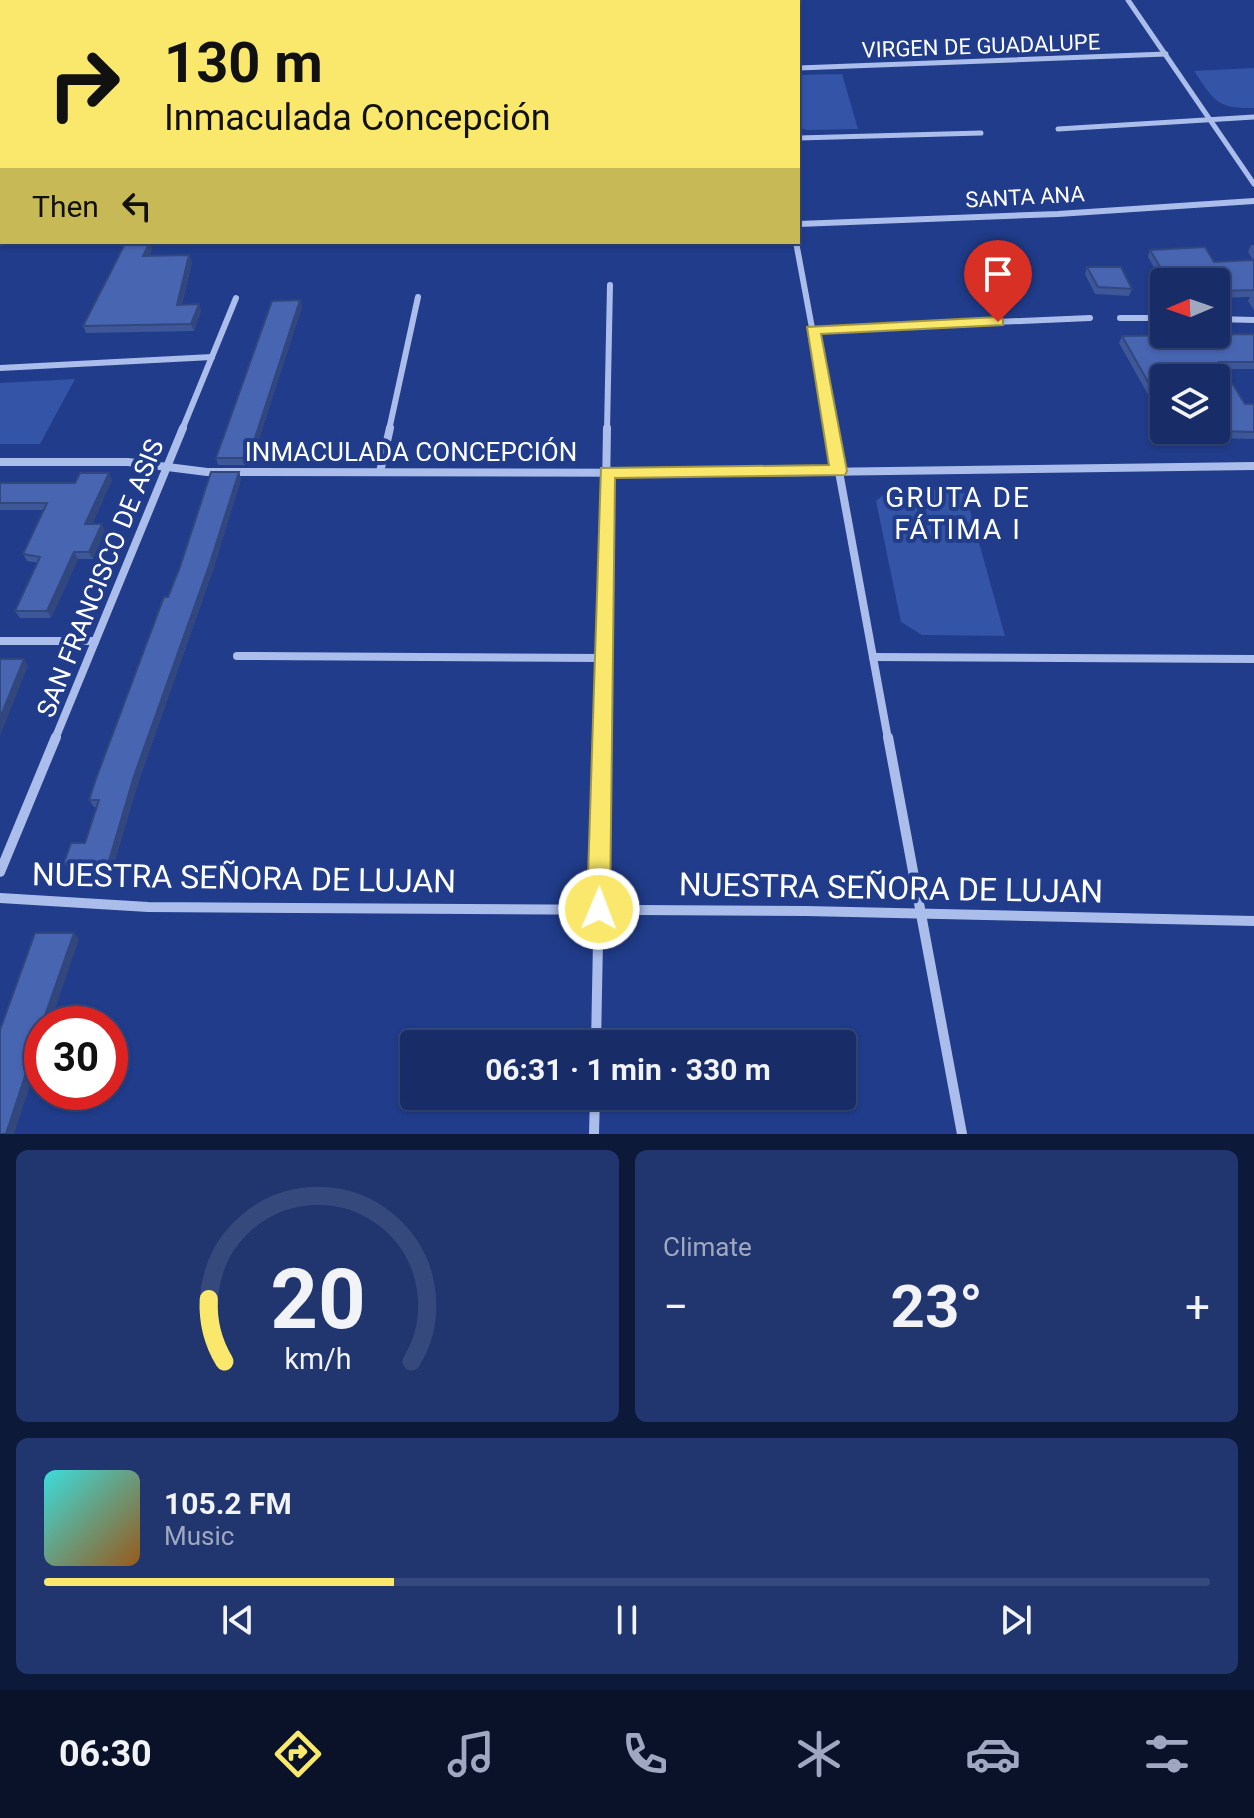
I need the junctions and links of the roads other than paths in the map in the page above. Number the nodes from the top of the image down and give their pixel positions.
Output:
1 (1128, 0) edge
2 (1166, 54) junction
3 (800, 68) edge
4 (1254, 117) edge
5 (1210, 119) junction
6 (1058, 129) dead end
7 (981, 133) dead end
8 (800, 138) edge
9 (1254, 184) edge
10 (1254, 201) edge
11 (800, 224) edge
12 (796, 244) edge
13 (610, 285) dead end
14 (418, 297) dead end
15 (236, 298) dead end
16 (1090, 318) dead end
17 (1120, 318) dead end
18 (1150, 318) edge
19 (1230, 319) edge
20 (1254, 320) edge
21 (813, 330) junction
22 (212, 357) junction
23 (0, 368) edge
24 (0, 462) edge
25 (1254, 466) edge
26 (167, 467) junction
27 (839, 471) junction
28 (380, 472) junction
29 (607, 472) junction
30 (0, 641) edge
31 (95, 641) junction
32 (237, 656) dead end
33 (873, 657) junction
34 (603, 658) junction
35 (1254, 659) edge
36 (0, 872) edge
37 (0, 898) edge
38 (599, 909) junction
39 (921, 913) junction
40 (1254, 921) edge
41 (596, 1030) edge
42 (595, 1110) edge
43 (594, 1134) edge
44 (962, 1134) edge

1 - 2 street
2 - 3 street, VIRGEN DE GUADALUPE
2 - 5 street
4 - 5 street
5 - 6 street
5 - 9 street
7 - 8 street
10 - 11 street, SANTA ANA
12 - 21 street
13 - 29 street
14 - 28 street
15 - 22 street, SAN FRANCISCO DE ASIS
16 - 21 street
17 - 18 street
19 - 20 street
21 - 27 street
22 - 23 street
22 - 26 street, SAN FRANCISCO DE ASIS
24 - 26 street, INMACULADA CONCEPCIÓN
25 - 27 street, INMACULADA CONCEPCIÓN
26 - 28 street, INMACULADA CONCEPCIÓN
26 - 31 street, SAN FRANCISCO DE ASIS
27 - 29 street, INMACULADA CONCEPCIÓN
27 - 33 street
28 - 29 street, INMACULADA CONCEPCIÓN
29 - 34 street
30 - 31 street
31 - 36 street, SAN FRANCISCO DE ASIS
32 - 34 street
33 - 35 street
33 - 39 street
34 - 38 street
37 - 38 street, NUESTRA SEÑORA DE LUJAN
38 - 39 street, NUESTRA SEÑORA DE LUJAN
38 - 41 street
39 - 40 street, NUESTRA SEÑORA DE LUJAN
39 - 44 street
42 - 43 street

